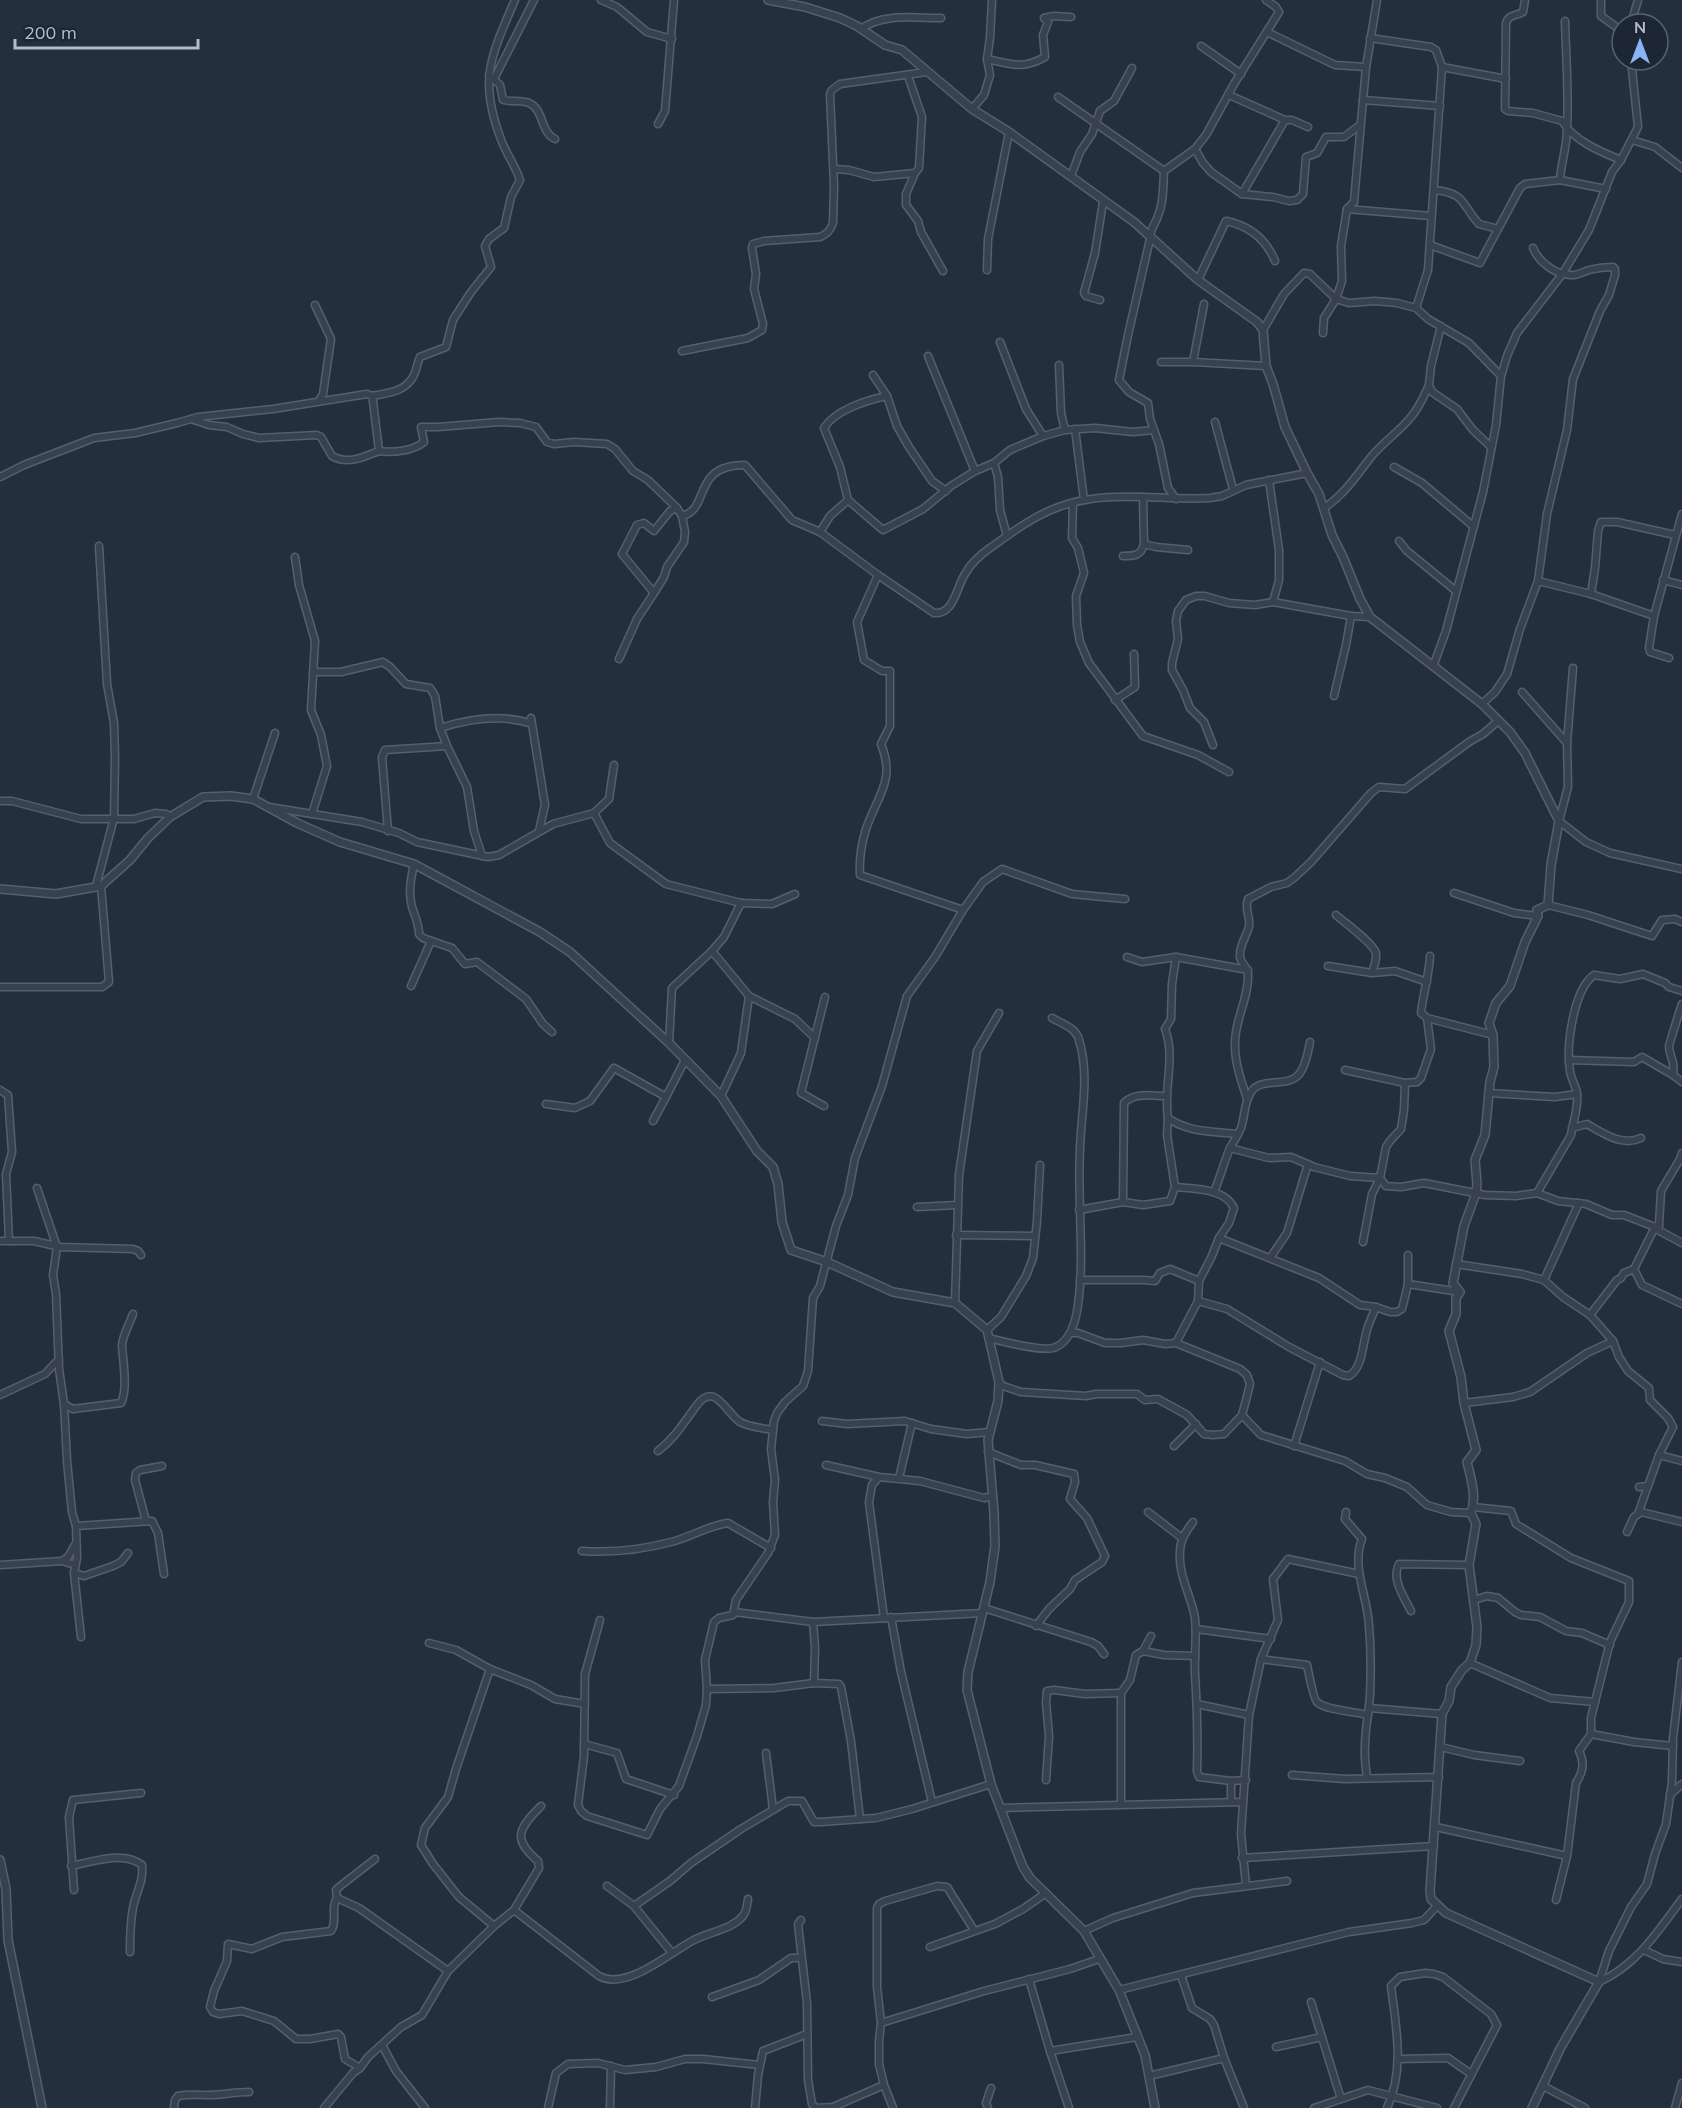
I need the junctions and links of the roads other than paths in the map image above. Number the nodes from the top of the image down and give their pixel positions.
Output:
1 (515, 0) edge
2 (534, 0) edge
3 (601, 0) edge
4 (674, 0) edge
5 (768, 0) edge
6 (992, 0) edge
7 (1266, 0) edge
8 (1377, 0) edge
9 (1525, 0) edge
10 (1601, 0) edge
11 (1071, 17) dead end
12 (941, 18) dead end
13 (1565, 21) dead end
14 (1610, 22) edge
15 (861, 29) junction
16 (1267, 32) junction
17 (1370, 38) junction
18 (672, 39) junction
19 (1201, 46) dead end
20 (987, 59) junction
21 (1442, 67) junction
22 (1132, 68) dead end
23 (1366, 68) junction
24 (926, 72) junction
25 (1632, 72) edge
26 (1240, 74) junction
27 (908, 76) junction
28 (492, 77) junction
29 (1506, 79) junction
30 (1229, 95) junction
31 (1058, 97) dead end
32 (1363, 100) junction
33 (1440, 106) junction
34 (972, 109) junction
35 (1285, 120) junction
36 (1096, 123) junction
37 (658, 124) dead end
38 (1360, 125) junction
39 (1308, 127) dead end
40 (1567, 129) junction
41 (1009, 132) junction
42 (555, 139) dead end
43 (1632, 140) junction
44 (1195, 149) junction
45 (1621, 160) junction
46 (1682, 168) edge
47 (834, 169) junction
48 (1164, 171) junction
49 (915, 173) junction
50 (1071, 176) junction
51 (1560, 180) junction
52 (1606, 189) junction
53 (1434, 190) junction
54 (1242, 194) junction
55 (1103, 202) junction
56 (1347, 209) junction
57 (1431, 216) junction
58 (1498, 229) junction
59 (1150, 239) junction
60 (1430, 245) junction
61 (1533, 248) dead end
62 (1275, 261) dead end
63 (987, 270) dead end
64 (943, 271) dead end
65 (1563, 273) junction
66 (1198, 280) junction
67 (1336, 299) junction
68 (1100, 300) dead end
69 (1204, 304) dead end
70 (315, 305) dead end
71 (1416, 308) junction
72 (1441, 326) junction
73 (1263, 330) junction
74 (1323, 333) dead end
75 (1000, 342) dead end
76 (682, 351) dead end
77 (928, 356) dead end
78 (1161, 362) dead end
79 (1193, 362) junction
80 (1059, 365) dead end
81 (1266, 366) junction
82 (873, 375) dead end
83 (1501, 376) junction
84 (1429, 385) junction
85 (372, 396) junction
86 (887, 396) junction
87 (325, 397) junction
88 (190, 419) junction
89 (1215, 422) dead end
90 (1075, 429) junction
91 (1065, 430) junction
92 (1154, 430) junction
93 (1043, 436) junction
94 (1491, 447) junction
95 (379, 451) junction
96 (994, 463) junction
97 (1394, 467) dead end
98 (975, 471) junction
99 (1307, 473) junction
100 (0, 477) edge
101 (1269, 480) junction
102 (1233, 489) junction
103 (946, 491) junction
104 (1143, 497) junction
105 (1176, 499) junction
106 (848, 500) junction
107 (1084, 500) junction
108 (1073, 503) junction
109 (1324, 507) junction
110 (677, 508) junction
111 (1682, 514) edge
112 (682, 516) junction
113 (1473, 526) junction
114 (820, 532) junction
115 (1007, 536) junction
116 (1675, 536) junction
117 (1399, 541) dead end
118 (1144, 544) junction
119 (99, 546) dead end
120 (1188, 550) dead end
121 (1123, 556) dead end
122 (295, 557) dead end
123 (878, 575) junction
124 (1663, 580) junction
125 (1538, 581) junction
126 (1682, 585) edge
127 (1456, 591) junction
128 (654, 593) junction
129 (1591, 594) junction
130 (1273, 602) junction
131 (1351, 616) junction
132 (1654, 616) junction
133 (1370, 617) junction
134 (1134, 654) dead end
135 (1669, 658) dead end
136 (619, 659) dead end
137 (1434, 664) junction
138 (1572, 668) dead end
139 (313, 672) junction
140 (1522, 692) dead end
141 (1334, 696) dead end
142 (1116, 700) junction
143 (1482, 704) junction
144 (1498, 721) junction
145 (440, 728) junction
146 (275, 733) dead end
147 (1567, 743) junction
148 (1213, 745) dead end
149 (447, 746) junction
150 (614, 765) dead end
151 (1229, 772) dead end
152 (253, 800) junction
153 (0, 801) edge
154 (269, 807) junction
155 (594, 813) junction
156 (312, 814) junction
157 (170, 817) junction
158 (114, 818) junction
159 (1559, 821) junction
160 (388, 831) junction
161 (539, 831) junction
162 (482, 855) junction
163 (414, 864) junction
164 (1682, 869) edge
165 (99, 886) junction
166 (0, 889) edge
167 (1454, 893) dead end
168 (795, 894) dead end
169 (1125, 899) dead end
170 (741, 903) junction
171 (1548, 905) junction
172 (963, 910) junction
173 (1336, 915) dead end
174 (1538, 916) junction
175 (1682, 922) edge
176 (431, 941) junction
177 (712, 951) junction
178 (1430, 956) dead end
179 (1126, 957) dead end
180 (1176, 957) junction
181 (1328, 966) dead end
182 (1248, 970) junction
183 (1372, 973) junction
184 (1427, 982) junction
185 (411, 986) dead end
186 (0, 987) edge
187 (1682, 991) edge
188 (748, 996) junction
189 (825, 997) dead end
190 (1682, 1004) edge
191 (999, 1013) dead end
192 (1052, 1018) dead end
193 (1427, 1018) junction
194 (552, 1032) dead end
195 (1493, 1035) junction
196 (815, 1038) junction
197 (1310, 1042) dead end
198 (669, 1043) junction
199 (685, 1060) junction
200 (1569, 1060) junction
201 (1345, 1070) dead end
202 (1673, 1075) junction
203 (1682, 1082) edge
204 (1405, 1083) junction
205 (0, 1089) edge
206 (1488, 1093) junction
207 (1577, 1094) junction
208 (721, 1096) junction
209 (1166, 1096) junction
210 (666, 1097) junction
211 (1247, 1099) junction
212 (546, 1104) dead end
213 (824, 1106) dead end
214 (1168, 1118) junction
215 (653, 1121) dead end
216 (1572, 1128) junction
217 (1236, 1134) junction
218 (1641, 1138) dead end
219 (1230, 1148) junction
220 (1682, 1153) edge
221 (1308, 1164) junction
222 (1040, 1166) dead end
223 (1380, 1178) junction
224 (1175, 1187) junction
225 (37, 1188) dead end
226 (1214, 1192) junction
227 (1476, 1192) junction
228 (1538, 1193) junction
229 (1123, 1202) junction
230 (1579, 1203) junction
231 (957, 1205) junction
232 (917, 1207) dead end
233 (1079, 1210) junction
234 (1657, 1226) junction
235 (956, 1235) junction
236 (1035, 1236) junction
237 (1219, 1238) junction
238 (0, 1241) edge
239 (9, 1241) junction
240 (1363, 1242) dead end
241 (1682, 1244) edge
242 (57, 1246) junction
243 (141, 1255) dead end
244 (1408, 1255) dead end
245 (1270, 1258) junction
246 (827, 1262) junction
247 (1456, 1264) junction
248 (1634, 1269) junction
249 (1544, 1280) junction
250 (1080, 1281) junction
251 (1199, 1281) junction
252 (1408, 1284) junction
253 (1460, 1292) junction
254 (1198, 1301) junction
255 (955, 1303) junction
256 (1682, 1304) edge
257 (1376, 1307) junction
258 (133, 1314) dead end
259 (1590, 1315) junction
260 (1071, 1333) junction
261 (988, 1334) junction
262 (1613, 1341) junction
263 (1176, 1343) junction
264 (59, 1358) junction
265 (1320, 1362) junction
266 (45, 1374) junction
267 (60, 1379) junction
268 (999, 1382) junction
269 (0, 1395) edge
270 (1464, 1403) junction
271 (64, 1404) junction
272 (73, 1409) junction
273 (1242, 1415) junction
274 (65, 1419) junction
275 (822, 1421) dead end
276 (912, 1423) junction
277 (1196, 1424) junction
278 (772, 1430) junction
279 (989, 1432) junction
280 (1174, 1446) dead end
281 (1294, 1446) junction
282 (658, 1451) dead end
283 (988, 1452) junction
284 (1659, 1455) junction
285 (1682, 1461) edge
286 (826, 1465) dead end
287 (162, 1466) dead end
288 (879, 1477) junction
289 (899, 1478) junction
290 (1648, 1486) junction
291 (1639, 1487) dead end
292 (993, 1496) junction
293 (1472, 1510) junction
294 (1148, 1512) dead end
295 (1346, 1512) dead end
296 (1638, 1514) junction
297 (147, 1521) junction
298 (1192, 1522) dead end
299 (1682, 1522) edge
300 (76, 1526) junction
301 (1627, 1532) dead end
302 (1182, 1538) junction
303 (76, 1543) junction
304 (771, 1548) junction
305 (582, 1551) dead end
306 (128, 1553) dead end
307 (62, 1561) junction
308 (0, 1565) edge
309 (75, 1565) junction
310 (1469, 1565) junction
311 (74, 1573) junction
312 (164, 1574) dead end
313 (1359, 1574) junction
314 (1474, 1600) junction
315 (983, 1611) junction
316 (1411, 1611) dead end
317 (734, 1612) junction
318 (888, 1617) junction
319 (600, 1620) dead end
320 (813, 1622) junction
321 (1036, 1626) junction
322 (1196, 1629) junction
323 (1151, 1636) dead end
324 (81, 1637) dead end
325 (1271, 1639) junction
326 (429, 1643) dead end
327 (1610, 1645) junction
328 (1143, 1651) junction
329 (1104, 1654) dead end
330 (1195, 1656) junction
331 (1261, 1659) junction
332 (1682, 1662) edge
333 (1470, 1664) junction
334 (490, 1669) junction
335 (814, 1683) junction
336 (707, 1689) junction
337 (1121, 1694) junction
338 (1595, 1702) junction
339 (585, 1704) junction
340 (1197, 1704) junction
341 (1369, 1712) junction
342 (1442, 1714) junction
343 (1249, 1715) junction
344 (1591, 1734) junction
345 (584, 1744) junction
346 (1673, 1746) junction
347 (1441, 1747) junction
348 (766, 1753) dead end
349 (1520, 1761) dead end
350 (1292, 1775) dead end
351 (1439, 1777) junction
352 (1367, 1778) junction
353 (1046, 1780) dead end
354 (1246, 1780) junction
355 (1231, 1781) junction
356 (991, 1784) junction
357 (1682, 1784) edge
358 (141, 1793) dead end
359 (674, 1795) junction
360 (1670, 1796) junction
361 (1231, 1802) junction
362 (1243, 1802) junction
363 (932, 1803) junction
364 (1121, 1804) junction
365 (541, 1806) dead end
366 (1000, 1808) junction
367 (773, 1809) junction
368 (860, 1819) junction
369 (1436, 1827) junction
370 (1434, 1846) junction
371 (1567, 1856) junction
372 (1242, 1858) junction
373 (375, 1859) dead end
374 (0, 1860) edge
375 (71, 1866) junction
376 (1287, 1881) dead end
377 (1246, 1885) junction
378 (607, 1886) dead end
379 (74, 1890) dead end
380 (1046, 1893) junction
381 (337, 1898) junction
382 (748, 1899) dead end
383 (1682, 1899) edge
384 (1556, 1900) dead end
385 (634, 1906) junction
386 (1437, 1906) junction
387 (514, 1910) junction
388 (801, 1920) dead end
389 (494, 1926) junction
390 (974, 1930) junction
391 (1084, 1931) junction
392 (930, 1947) dead end
393 (1644, 1950) junction
394 (130, 1952) dead end
395 (672, 1953) junction
396 (801, 1958) junction
397 (1099, 1959) junction
398 (1682, 1962) edge
399 (448, 1971) junction
400 (1181, 1975) junction
401 (1029, 1979) junction
402 (1599, 1982) junction
403 (1119, 1990) junction
404 (712, 1997) dead end
405 (1311, 2002) dead end
406 (881, 2023) junction
407 (807, 2034) junction
408 (1137, 2037) junction
409 (1322, 2037) junction
410 (381, 2045) junction
411 (1276, 2047) dead end
412 (1050, 2051) junction
413 (1224, 2058) junction
414 (1398, 2059) junction
415 (759, 2065) junction
416 (611, 2066) junction
417 (360, 2068) junction
418 (1471, 2074) junction
419 (1149, 2076) junction
420 (1682, 2083) edge
421 (884, 2085) junction
422 (1543, 2086) junction
423 (991, 2088) dead end
424 (249, 2092) dead end
425 (1393, 2095) junction
426 (1341, 2099) junction
427 (833, 2107) edge
428 (42, 2108) edge
429 (174, 2108) edge
430 (324, 2108) edge
431 (425, 2108) edge
432 (548, 2108) edge
433 (610, 2108) edge
434 (755, 2108) edge
435 (816, 2108) edge
436 (893, 2108) edge
437 (988, 2108) edge
438 (1069, 2108) edge
439 (1155, 2108) edge
440 (1244, 2108) edge
441 (1314, 2108) edge
442 (1387, 2108) edge
443 (1437, 2108) edge
444 (1454, 2108) edge
445 (1532, 2108) edge
446 (1585, 2108) edge
447 (1675, 2108) edge

1 - 28 street
2 - 28 street
3 - 18 street
4 - 18 street
5 - 15 street
6 - 20 street
7 - 16 street
8 - 17 street
9 - 29 street
10 - 14 street
11 - 20 street
12 - 15 street
13 - 40 street
15 - 24 street
16 - 23 street
16 - 26 street
17 - 21 street
17 - 23 street
18 - 37 street
19 - 26 street
20 - 34 street
21 - 29 street
21 - 33 street
22 - 36 street
23 - 32 street
24 - 27 street
24 - 34 street
25 - 43 street
26 - 30 street
27 - 47 street
27 - 49 street
28 - 42 street
28 - 85 street
29 - 40 street
30 - 35 street
30 - 44 street
31 - 36 street
32 - 33 street
32 - 38 street
33 - 53 street
34 - 41 street
35 - 39 street
35 - 54 street
36 - 48 street
36 - 50 street
38 - 54 street
38 - 56 street
40 - 45 street
40 - 51 street
41 - 50 street
41 - 63 street
43 - 45 street
43 - 46 street
44 - 48 street
44 - 54 street
45 - 52 street
47 - 49 street
47 - 76 street
48 - 59 street
49 - 64 street
50 - 55 street
51 - 52 street
51 - 58 street
52 - 65 street
53 - 57 street
53 - 58 street
55 - 59 street
55 - 68 street
56 - 57 street
56 - 67 street
57 - 60 street
58 - 60 street
59 - 66 street
59 - 92 street
60 - 71 street
61 - 65 street
62 - 66 street
65 - 83 street
65 - 125 street
66 - 73 street
67 - 71 street
67 - 73 street
67 - 74 street
69 - 79 street
70 - 87 street
71 - 72 street
72 - 83 street
72 - 84 street
73 - 81 street
75 - 93 street
77 - 98 street
78 - 79 street
79 - 81 street
80 - 91 street
81 - 99 street
82 - 86 street
83 - 94 street
84 - 94 street
84 - 109 street
85 - 87 street
85 - 95 street
86 - 103 street
86 - 106 street
87 - 88 street
88 - 95 street
88 - 100 street
89 - 102 street
90 - 91 street
90 - 92 street
90 - 107 street
91 - 93 street
92 - 105 street
93 - 96 street
94 - 113 street
95 - 110 street
96 - 98 street
96 - 115 street
97 - 113 street
98 - 103 street
99 - 101 street
99 - 109 street
101 - 102 street
101 - 130 street
102 - 105 street
103 - 106 street
104 - 105 street
104 - 107 street
104 - 118 street
106 - 114 street
107 - 108 street
108 - 115 street
108 - 142 street
109 - 133 street
110 - 112 street
110 - 128 street
111 - 116 street
112 - 114 street
112 - 128 street
113 - 127 street
114 - 123 street
115 - 123 street
116 - 124 street
116 - 129 street
117 - 127 street
118 - 120 street
118 - 121 street
119 - 158 street
122 - 139 street
123 - 172 street
124 - 126 street
124 - 132 street
125 - 129 street
125 - 143 street
127 - 137 street
128 - 136 street
129 - 132 street
130 - 131 street
130 - 148 street
131 - 133 street
131 - 141 street
132 - 135 street
133 - 137 street
134 - 142 street
137 - 143 street
138 - 147 street
139 - 145 street
139 - 156 street
140 - 147 street
142 - 151 street
143 - 144 street
144 - 159 street
144 - 182 street
145 - 149 street
145 - 161 street
146 - 152 street
147 - 159 street
149 - 160 street
149 - 162 street
150 - 155 street
152 - 154 street
152 - 157 street
153 - 158 street
154 - 156 street
154 - 163 street
155 - 161 street
155 - 170 street
156 - 160 street
157 - 158 street
157 - 165 street
158 - 165 street
159 - 164 street
159 - 171 street
160 - 162 street
161 - 162 street
163 - 176 street
163 - 198 street
165 - 166 street
165 - 186 street
167 - 174 street
168 - 170 street
169 - 172 street
170 - 177 street
171 - 174 street
171 - 175 street
172 - 246 street
173 - 183 street
174 - 195 street
176 - 185 street
176 - 194 street
177 - 188 street
177 - 198 street
178 - 184 street
179 - 180 street
180 - 182 street
180 - 209 street
181 - 183 street
182 - 211 street
183 - 184 street
184 - 193 street
187 - 200 street
188 - 196 street
188 - 208 street
189 - 196 street
190 - 202 street
191 - 231 street
192 - 233 street
193 - 195 street
193 - 204 street
195 - 206 street
196 - 213 street
197 - 211 street
198 - 199 street
199 - 208 street
199 - 210 street
200 - 202 street
200 - 207 street
201 - 204 street
202 - 203 street
204 - 223 street
205 - 239 street
206 - 207 street
206 - 227 street
207 - 216 street
208 - 246 street
209 - 214 street
209 - 229 street
210 - 212 street
210 - 215 street
211 - 217 street
214 - 217 street
214 - 224 street
216 - 218 street
216 - 228 street
217 - 219 street
219 - 221 street
219 - 226 street
220 - 234 street
221 - 223 street
221 - 245 street
222 - 236 street
223 - 227 street
223 - 240 street
224 - 226 street
224 - 229 street
225 - 242 street
226 - 237 street
227 - 228 street
227 - 247 street
228 - 230 street
229 - 233 street
230 - 234 street
230 - 249 street
231 - 232 street
231 - 235 street
233 - 250 street
234 - 241 street
234 - 248 street
235 - 236 street
235 - 255 street
236 - 261 street
237 - 245 street
237 - 251 street
238 - 239 street
239 - 242 street
242 - 243 street
242 - 264 street
244 - 252 street
245 - 257 street
246 - 255 street
246 - 278 street
247 - 249 street
247 - 253 street
248 - 256 street
248 - 259 street
249 - 259 street
250 - 251 street
250 - 260 street
251 - 254 street
252 - 253 street
252 - 257 street
253 - 270 street
254 - 263 street
254 - 265 street
255 - 261 street
257 - 265 street
258 - 272 street
259 - 262 street
260 - 261 street
260 - 263 street
261 - 268 street
262 - 270 street
262 - 284 street
263 - 273 street
264 - 266 street
264 - 267 street
265 - 281 street
266 - 267 street
266 - 269 street
267 - 271 street
268 - 277 street
268 - 279 street
270 - 293 street
271 - 272 street
271 - 274 street
272 - 274 street
273 - 277 street
273 - 281 street
274 - 300 street
275 - 276 street
276 - 279 street
276 - 289 street
277 - 280 street
278 - 282 street
278 - 304 street
279 - 283 street
281 - 293 street
283 - 292 street
283 - 321 street
284 - 285 street
284 - 290 street
286 - 288 street
287 - 297 street
288 - 289 street
288 - 318 street
289 - 292 street
290 - 291 street
290 - 296 street
292 - 315 street
293 - 310 street
293 - 327 street
294 - 302 street
295 - 313 street
296 - 299 street
296 - 301 street
297 - 300 street
297 - 312 street
298 - 302 street
300 - 303 street
302 - 322 street
303 - 307 street
303 - 309 street
304 - 305 street
304 - 317 street
306 - 311 street
307 - 308 street
307 - 309 street
309 - 311 street
310 - 314 street
310 - 316 street
311 - 324 street
313 - 325 street
313 - 341 street
314 - 327 street
314 - 333 street
315 - 318 street
315 - 321 street
315 - 356 street
317 - 320 street
317 - 336 street
318 - 320 street
318 - 363 street
319 - 339 street
320 - 335 street
321 - 329 street
322 - 325 street
322 - 330 street
323 - 328 street
325 - 331 street
326 - 334 street
327 - 338 street
328 - 330 street
328 - 337 street
330 - 340 street
331 - 341 street
331 - 343 street
332 - 346 street
333 - 338 street
333 - 342 street
334 - 339 street
334 - 389 street
335 - 336 street
335 - 368 street
336 - 359 street
337 - 353 street
337 - 364 street
338 - 344 street
339 - 345 street
340 - 343 street
340 - 355 street
341 - 342 street
341 - 352 street
342 - 347 street
343 - 354 street
344 - 346 street
344 - 371 street
345 - 359 street
345 - 359 street
346 - 360 street
347 - 349 street
347 - 351 street
348 - 367 street
350 - 352 street
351 - 352 street
351 - 369 street
354 - 355 street
354 - 362 street
355 - 361 street
356 - 363 street
356 - 366 street
357 - 360 street
358 - 375 street
360 - 402 street
361 - 362 street
361 - 364 street
362 - 372 street
363 - 368 street
364 - 366 street
365 - 387 street
366 - 380 street
367 - 368 street
367 - 385 street
369 - 370 street
369 - 371 street
370 - 372 street
370 - 386 street
371 - 384 street
372 - 377 street
373 - 381 street
374 - 428 street
375 - 379 street
375 - 394 street
376 - 377 street
377 - 391 street
378 - 385 street
380 - 390 street
380 - 391 street
381 - 399 street
381 - 417 street
382 - 395 street
383 - 393 street
385 - 395 street
386 - 400 street
386 - 402 street
387 - 389 street
387 - 395 street
388 - 396 street
389 - 399 street
390 - 392 street
390 - 406 street
391 - 397 street
393 - 398 street
393 - 402 street
396 - 404 street
396 - 407 street
397 - 401 street
397 - 403 street
399 - 410 street
400 - 403 street
400 - 413 street
401 - 406 street
401 - 412 street
402 - 422 street
403 - 408 street
405 - 409 street
406 - 421 street
407 - 415 street
407 - 435 street
408 - 412 street
408 - 419 street
409 - 411 street
409 - 426 street
410 - 417 street
410 - 431 street
412 - 438 street
413 - 419 street
413 - 440 street
414 - 418 street
414 - 418 street
414 - 425 street
415 - 416 street
415 - 434 street
416 - 432 street
416 - 433 street
417 - 430 street
418 - 444 street
419 - 439 street
420 - 447 street
421 - 427 street
421 - 436 street
422 - 445 street
422 - 446 street
423 - 437 street
424 - 429 street
425 - 426 street
425 - 442 street
425 - 443 street
426 - 441 street
427 - 435 street

